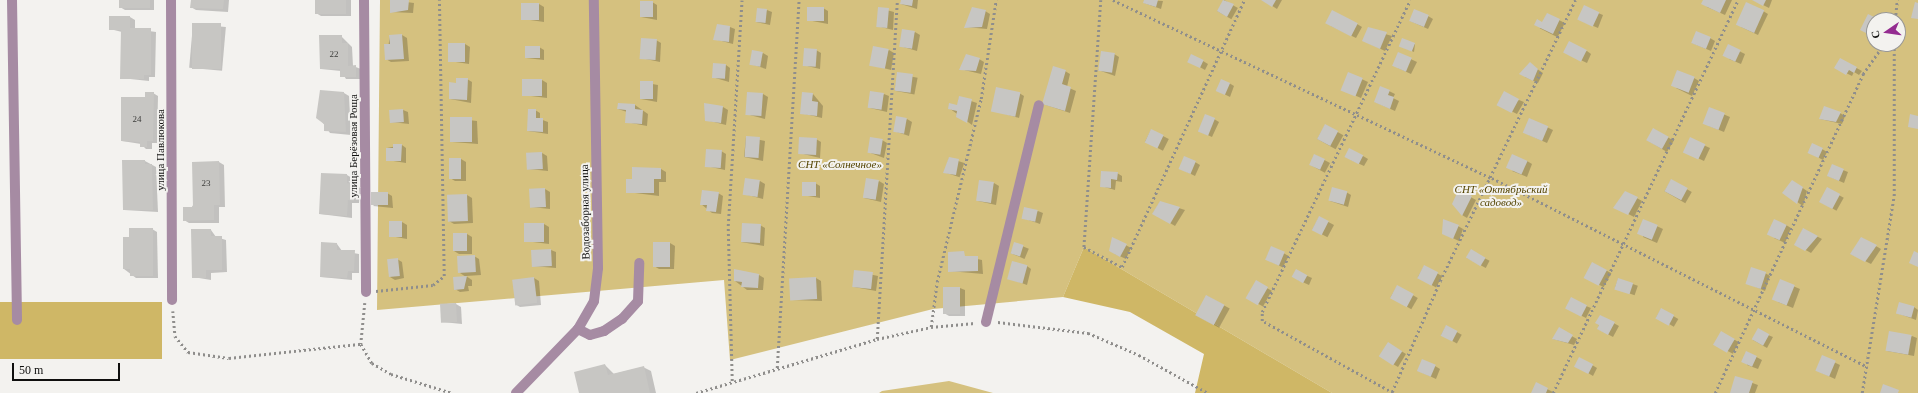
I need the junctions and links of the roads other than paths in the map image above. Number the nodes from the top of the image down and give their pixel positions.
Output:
1 (12, 0) edge
2 (171, 0) edge
3 (364, 0) edge
4 (594, 0) edge
5 (1040, 105) dead end
6 (639, 263) dead end
7 (366, 292) road end
8 (172, 300) road end
9 (17, 320) dead end
10 (986, 322) road end
11 (578, 329) junction
12 (516, 393) edge

1 - 9 street
2 - 8 street, улица Павлюкова
3 - 7 street, улица Берёзовая Роща
4 - 11 street, Водозаборная улица
5 - 10 street
6 - 11 street
11 - 12 street, Водозаборная улица

